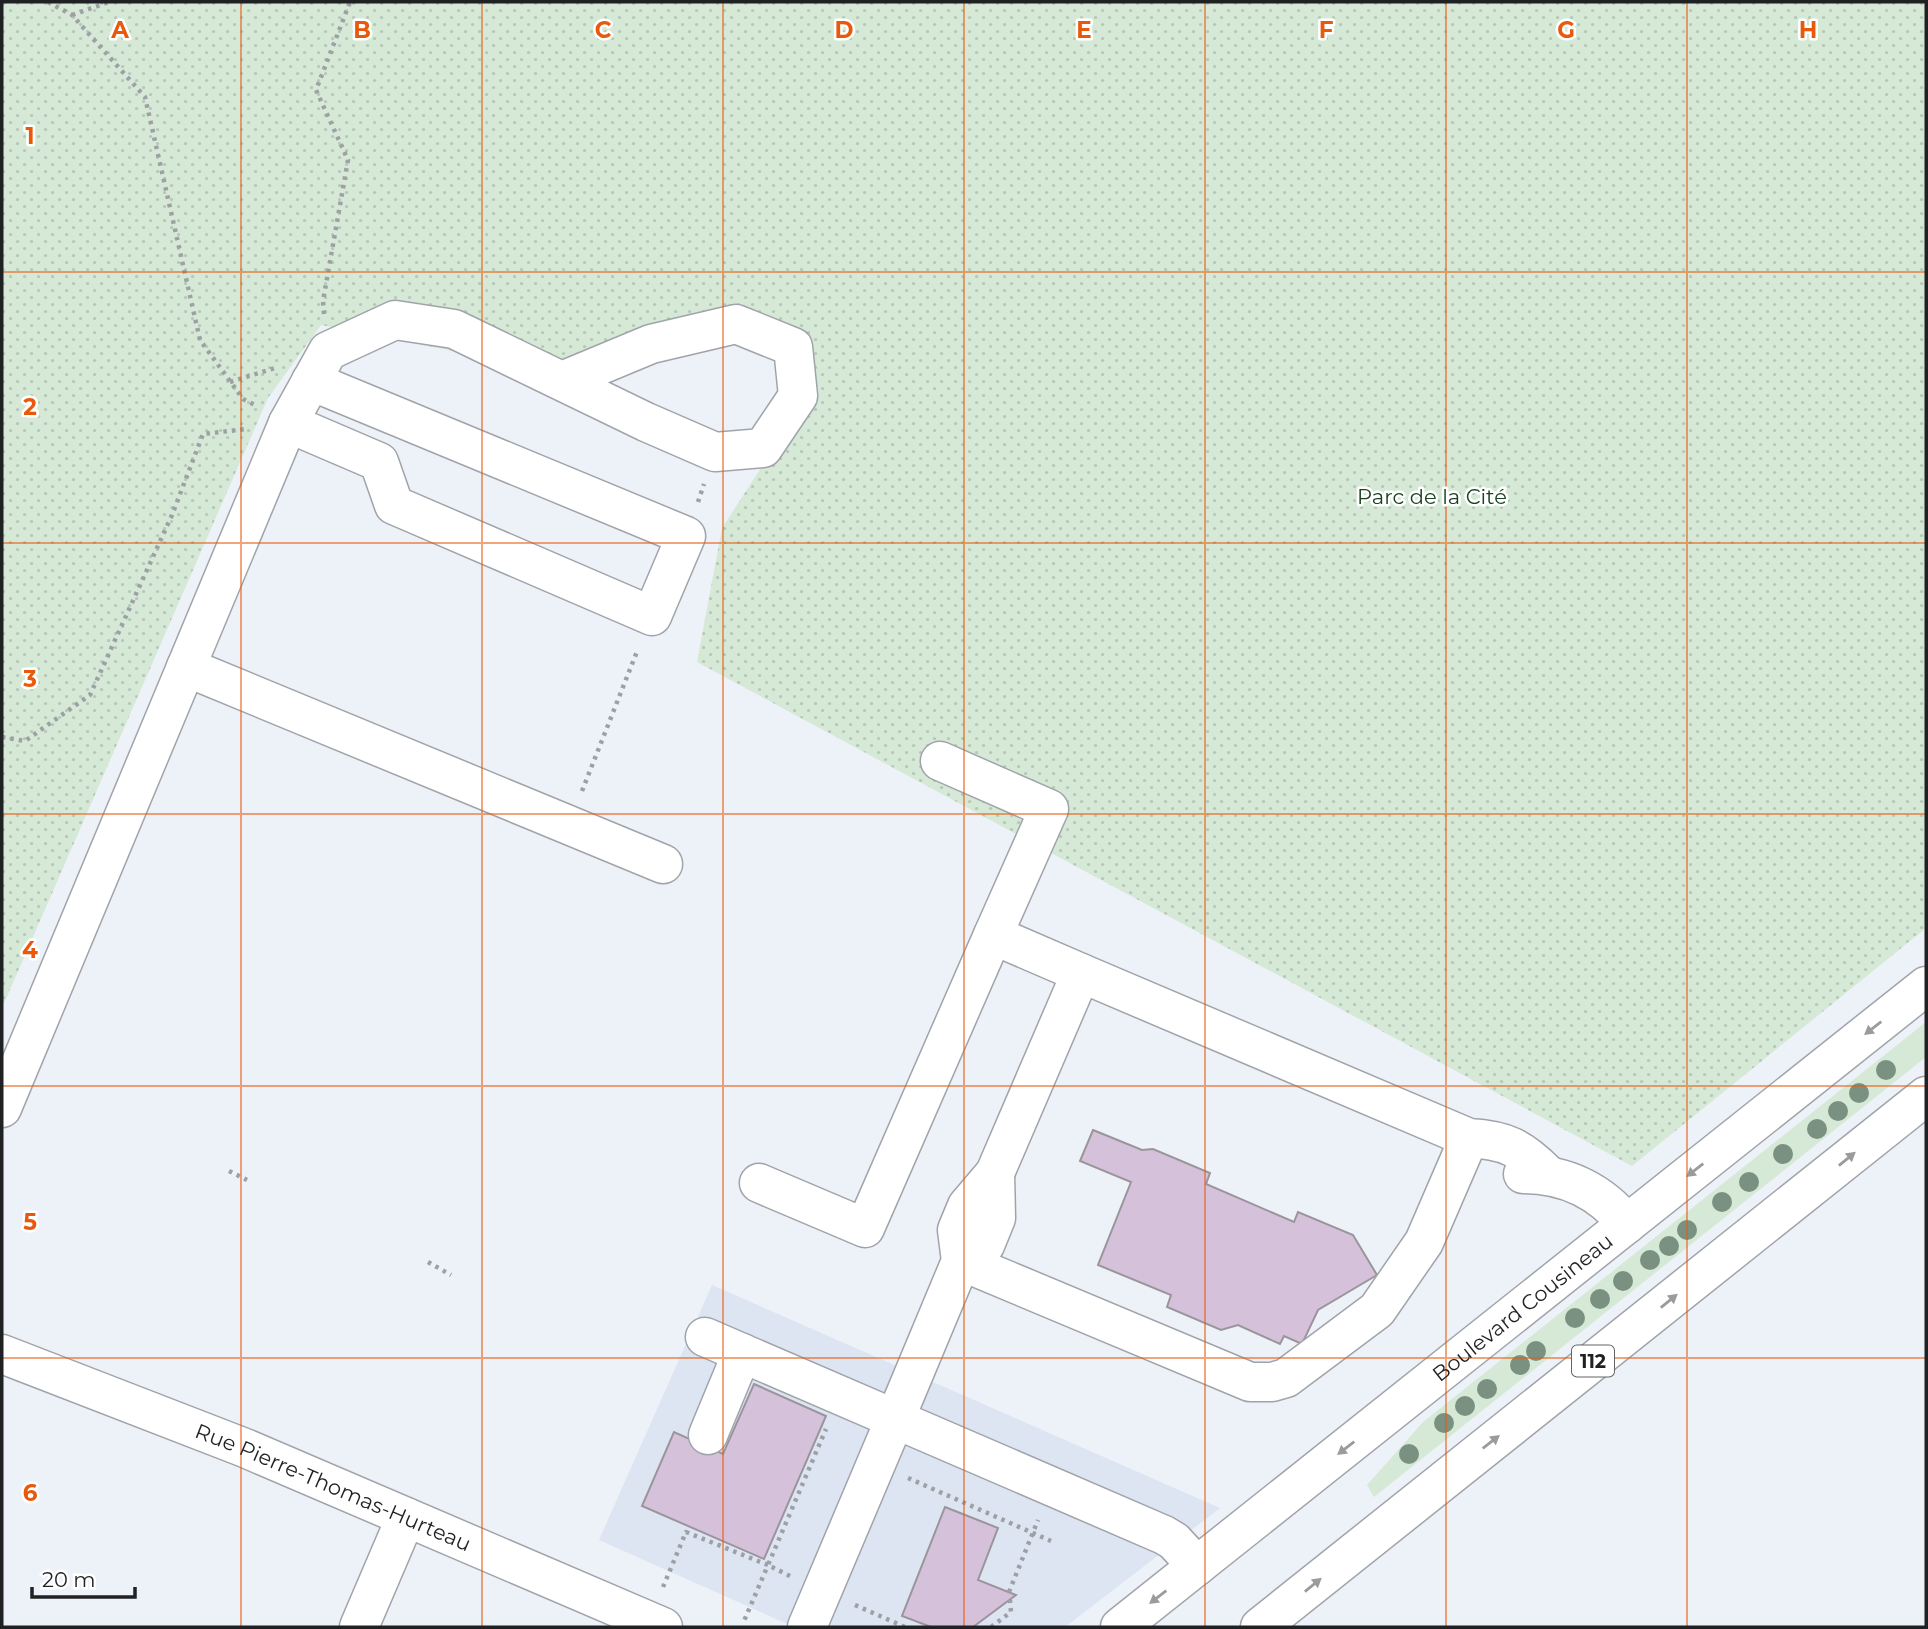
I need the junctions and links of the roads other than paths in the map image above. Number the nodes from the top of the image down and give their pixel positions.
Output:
1 (320, 366) junction
2 (562, 381) junction
3 (288, 423) junction
4 (186, 667) junction
5 (940, 761) dead end
6 (663, 864) dead end
7 (993, 935) junction
8 (1081, 973) junction
9 (1926, 986) edge
10 (1926, 1096) edge
11 (2, 1108) edge
12 (1469, 1138) junction
13 (759, 1183) dead end
14 (1627, 1224) junction
15 (961, 1261) junction
16 (705, 1337) dead end
17 (742, 1353) junction
18 (2, 1354) edge
19 (895, 1419) junction
20 (708, 1435) dead end
21 (406, 1517) junction
22 (1197, 1566) junction
23 (359, 1627) edge
24 (663, 1627) edge
25 (807, 1627) edge
26 (1120, 1627) edge
27 (1260, 1627) edge

1 - 2 main road
1 - 3 main road
1 - 3 main road
2 - 2 main road
3 - 4 main road
4 - 6 main road
4 - 11 main road
5 - 7 main road
7 - 8 main road
7 - 13 main road
8 - 12 main road
8 - 15 main road
9 -> 14 main road, Boulevard Cousineau
27 -> 10 main road, 112
12 - 14 main road
12 - 15 main road
14 -> 22 main road, Boulevard Cousineau
15 - 19 main road
16 - 17 main road
17 - 19 main road
17 - 20 main road
18 - 21 main road, Rue Pierre-Thomas-Hurteau
19 - 22 main road
19 - 25 main road
21 - 23 main road
21 - 24 main road, Rue Pierre-Thomas-Hurteau
22 -> 26 main road, Boulevard Cousineau

